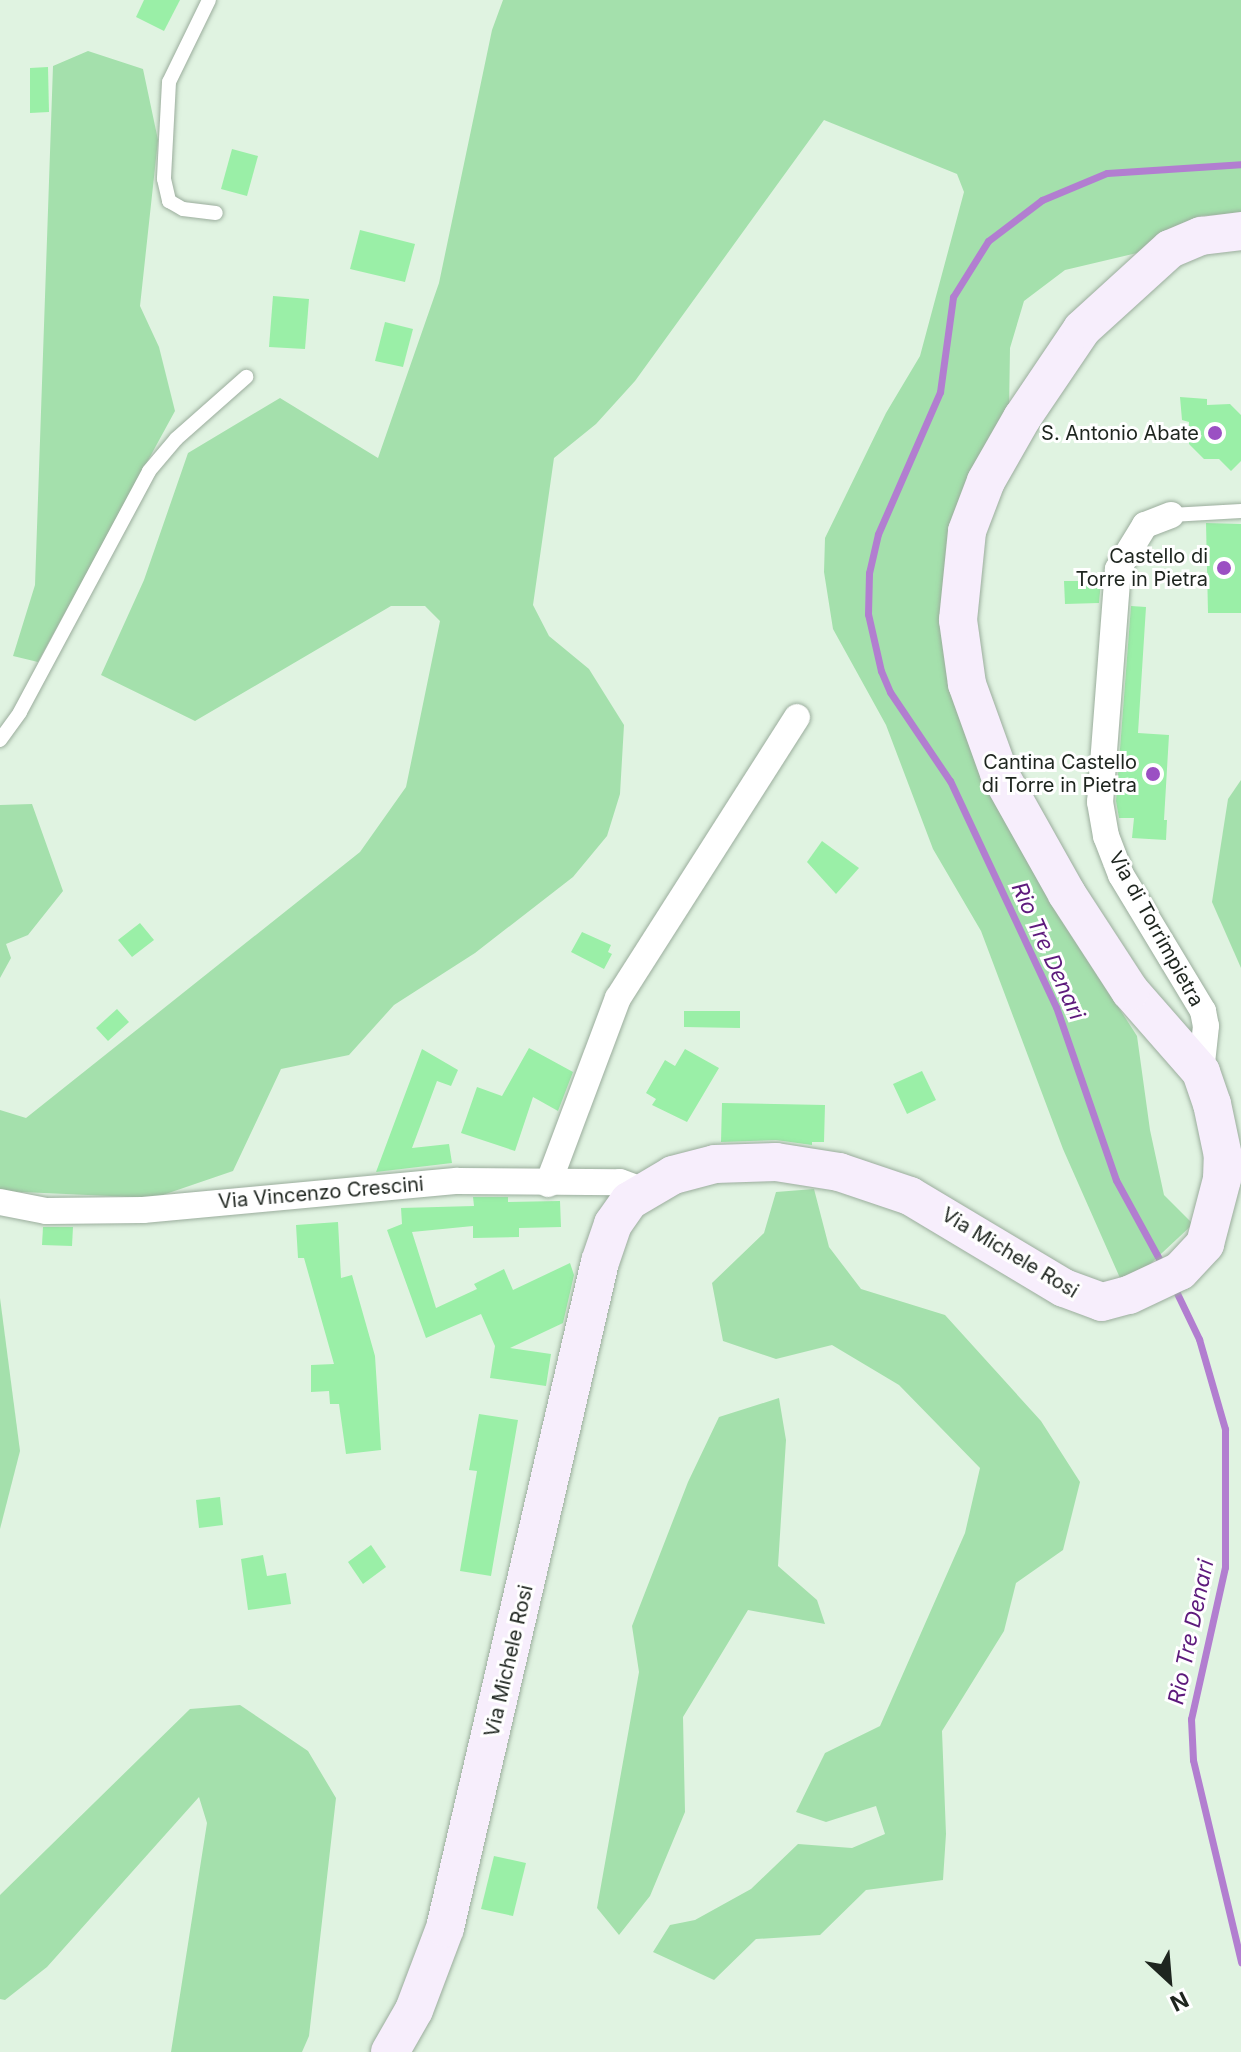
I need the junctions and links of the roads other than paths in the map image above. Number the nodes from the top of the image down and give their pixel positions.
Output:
1 (209, 0) edge
2 (216, 213) dead end
3 (1241, 231) edge
4 (246, 377) dead end
5 (1241, 511) edge
6 (1171, 515) joint
7 (797, 717) dead end
8 (0, 740) edge
9 (1201, 1072) junction
10 (548, 1184) junction
11 (642, 1190) junction
12 (0, 1202) edge
13 (390, 2052) edge

1 - 2 lane
3 - 9 street, Via Michele Rosi
4 - 8 lane
5 - 6 lane
6 - 9 street, Via di Torrimpietra
7 - 10 street
9 - 11 street, Via Michele Rosi
10 - 11 street, Via Vincenzo Crescini
10 - 12 street, Via Vincenzo Crescini
11 - 13 street, Via Michele Rosi

